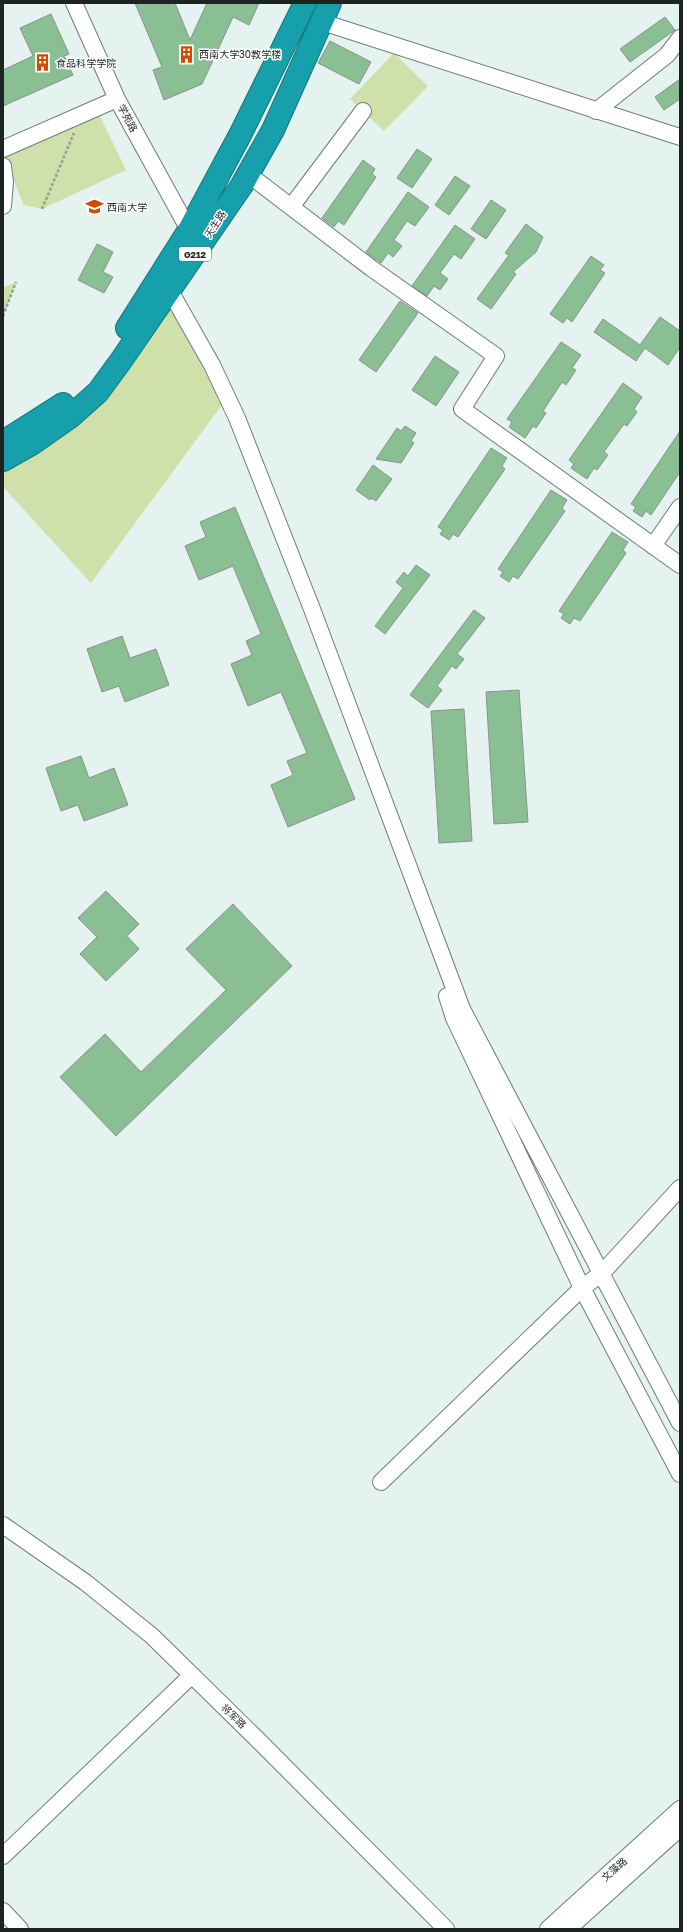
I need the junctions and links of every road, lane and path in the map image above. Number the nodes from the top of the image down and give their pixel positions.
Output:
1 (74, 3) edge
2 (305, 3) edge
3 (326, 12) edge
4 (680, 38) edge
5 (117, 99) junction
6 (596, 111) junction
7 (363, 112) dead end
8 (82, 114) junction
9 (680, 137) edge
10 (3, 149) edge
11 (3, 166) edge
12 (248, 174) junction
13 (3, 206) edge
14 (291, 207) junction
15 (42, 210) dead end
16 (189, 230) junction
17 (16, 282) dead end
18 (170, 291) junction
19 (3, 316) edge
20 (3, 442) edge
21 (3, 460) edge
22 (680, 507) edge
23 (653, 546) junction
24 (680, 565) edge
25 (401, 850) junction
26 (680, 1188) edge
27 (602, 1273) junction
28 (582, 1288) junction
29 (680, 1423) edge
30 (680, 1474) edge
31 (381, 1482) dead end
32 (3, 1525) edge
33 (192, 1675) junction
34 (680, 1809) edge
35 (680, 1828) edge
36 (3, 1856) edge
37 (3, 1911) edge
38 (20, 1929) edge
39 (446, 1929) edge
40 (548, 1929) edge
41 (568, 1929) edge

1 - 5 street, 学苑路
2 - 16 highway, 天生路 / G212
3 - 6 street
3 - 12 highway, 天生路 / G212
4 - 6 street
5 - 8 street
5 - 16 street, 学苑路
6 - 9 street
7 - 14 street
8 - 10 street
8 - 15 path
11 - 13 street
12 - 14 street
12 - 18 highway, 天生路 / G212
14 - 23 street
16 - 20 highway, 天生路 / G212
17 - 19 path
18 - 21 highway, 天生路 / G212
18 - 25 street
22 - 23 street
23 - 24 street
25 - 27 street
25 - 28 street
26 - 27 street
27 - 28 street
27 - 29 street
28 - 30 street
28 - 31 street
32 - 33 street, 将军路
33 - 36 street
33 - 39 street, 将军路
34 - 40 street, 文藻路
35 - 41 street, 文藻路
37 - 38 street

